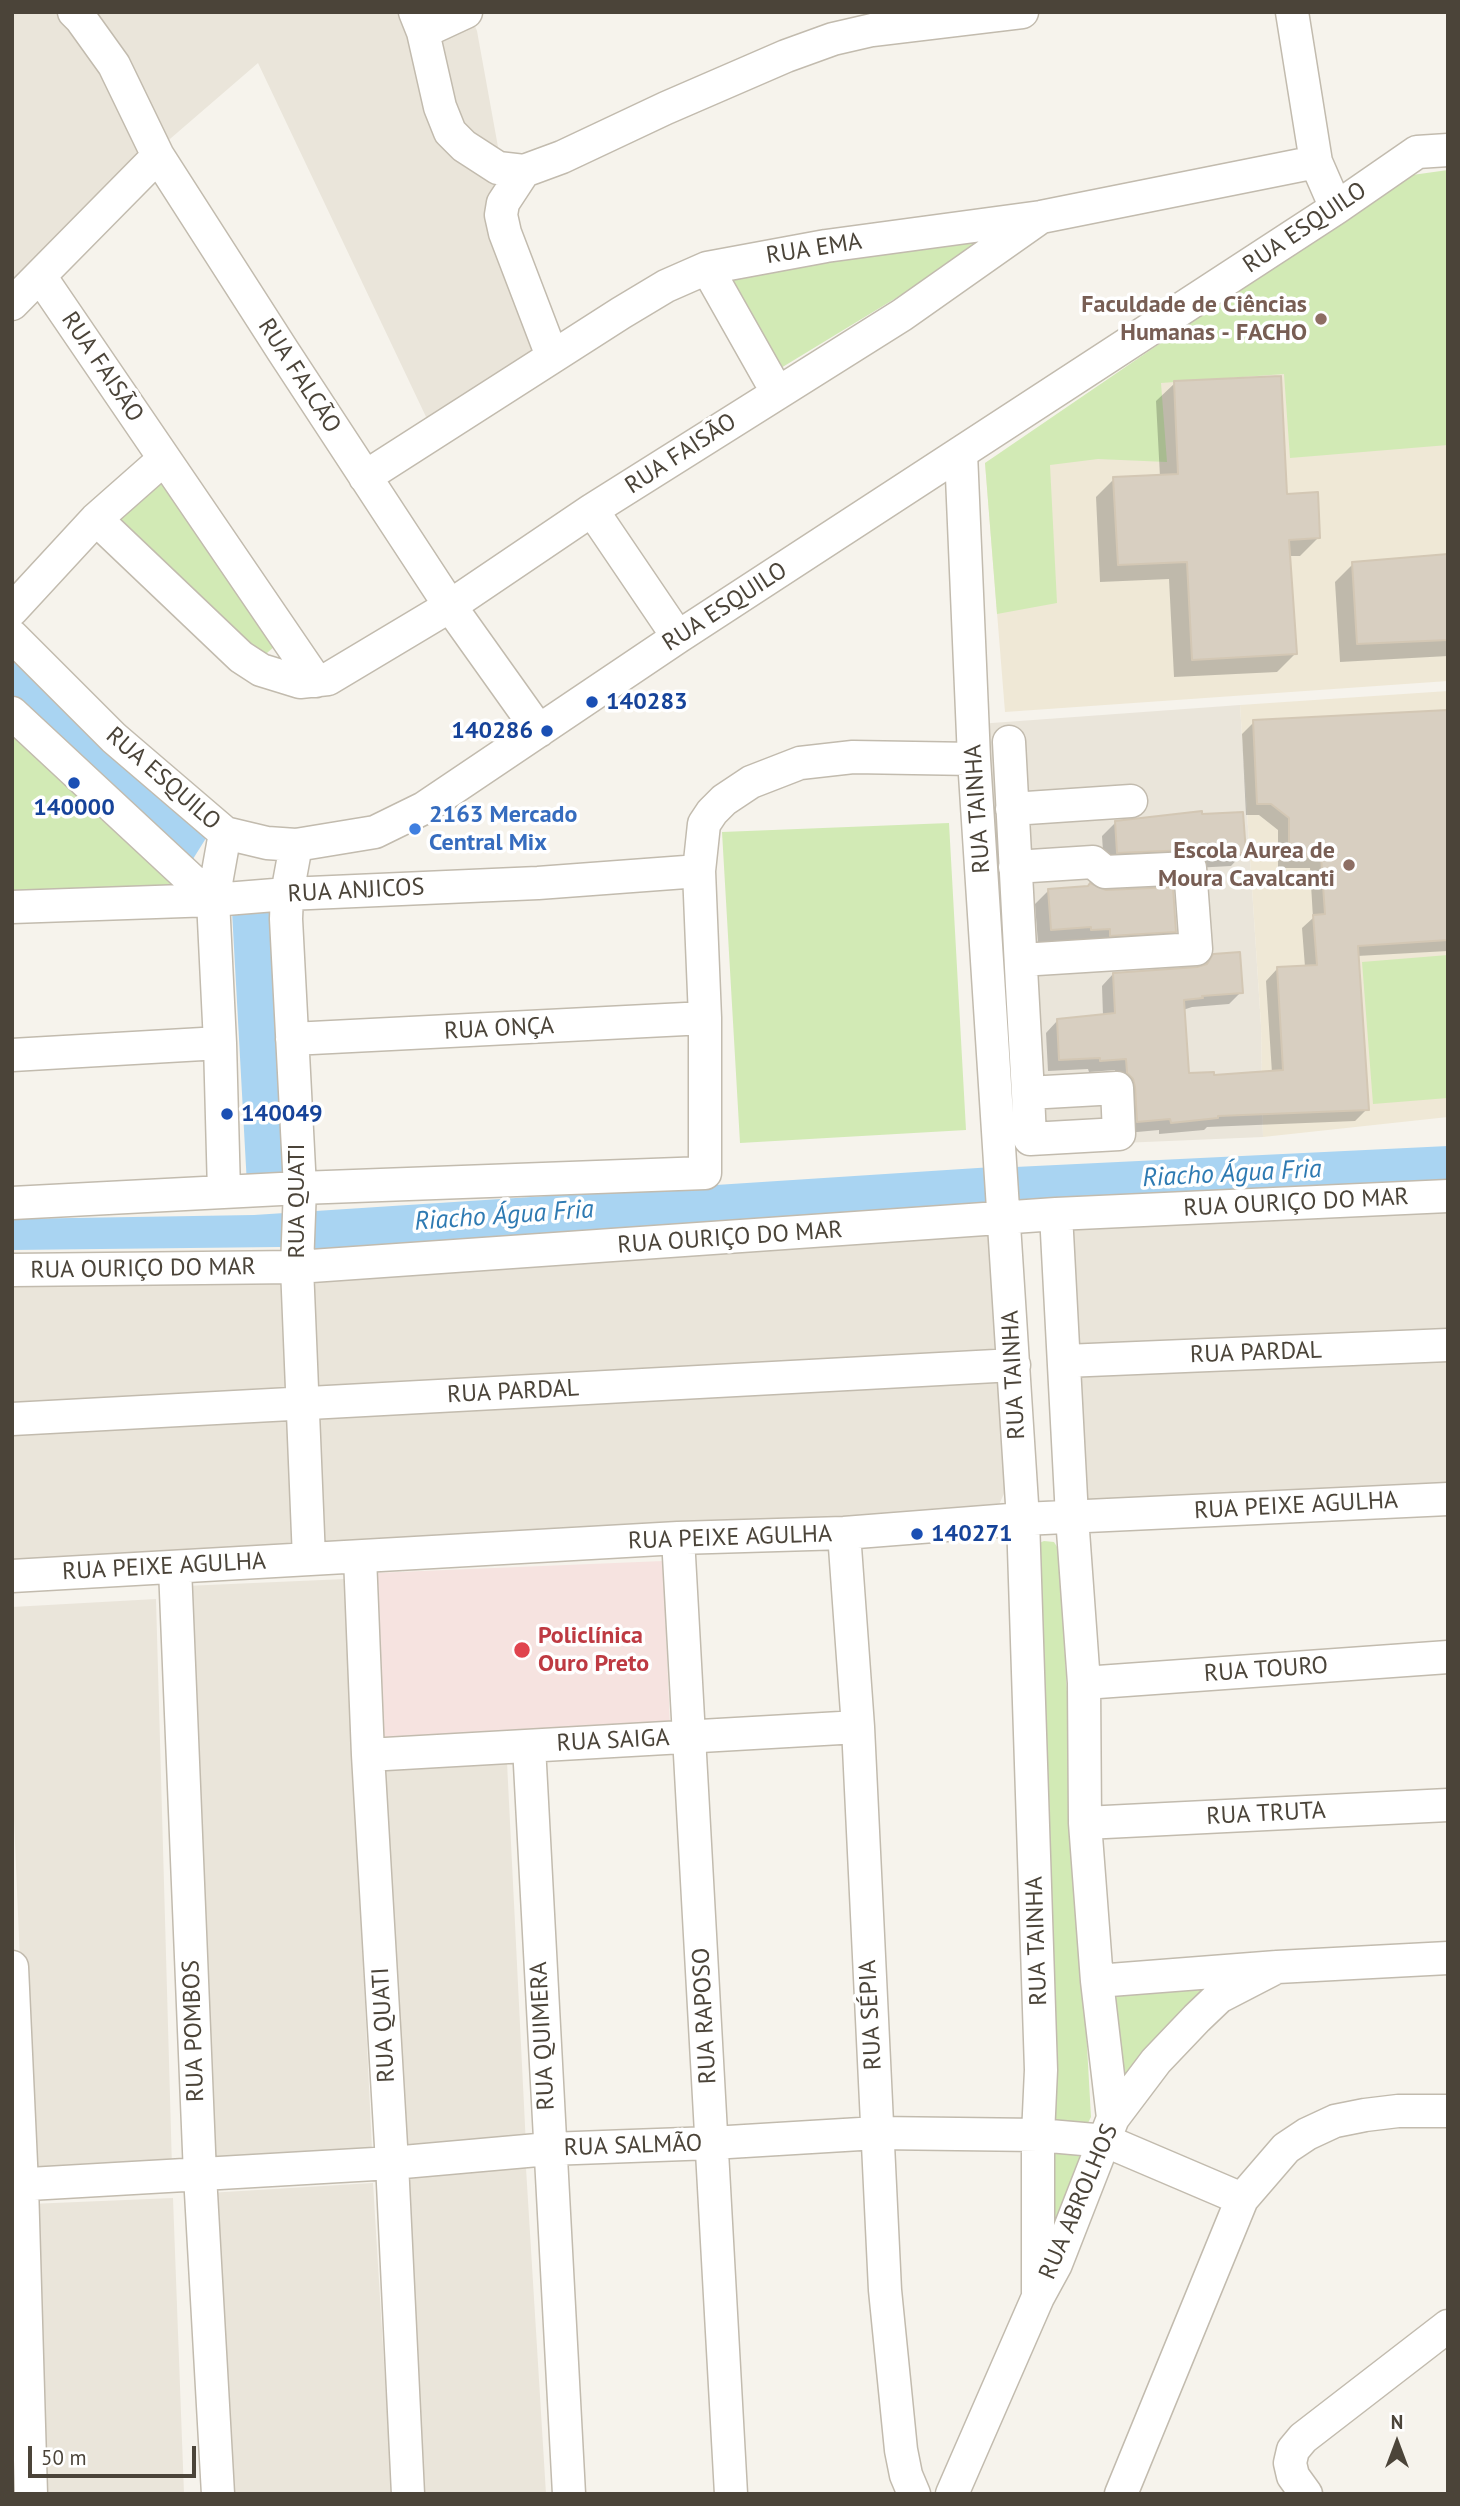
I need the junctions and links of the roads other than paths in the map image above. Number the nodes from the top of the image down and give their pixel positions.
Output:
1 (74, 12) edge
2 (466, 12) edge
3 (1022, 12) edge
4 (1292, 12) edge
5 (419, 22) edge
6 (1448, 150) edge
7 (158, 156) junction
8 (1317, 162) junction
9 (524, 171) junction
10 (1336, 208) junction
11 (1041, 217) junction
12 (707, 268) junction
13 (40, 276) junction
14 (12, 304) edge
15 (552, 356) junction
16 (777, 392) junction
17 (961, 453) junction
18 (164, 459) junction
19 (365, 477) junction
20 (592, 510) junction
21 (96, 519) junction
22 (450, 606) junction
23 (12, 610) edge
24 (12, 636) edge
25 (678, 637) junction
26 (316, 681) junction
27 (15, 720) edge
28 (540, 731) junction
29 (1009, 742) dead end
30 (974, 760) junction
31 (1131, 801) dead end
32 (1012, 809) junction
33 (225, 833) junction
34 (296, 845) junction
35 (1015, 867) junction
36 (699, 871) junction
37 (287, 894) junction
38 (213, 900) junction
39 (12, 907) edge
40 (1021, 973) junction
41 (989, 987) junction
42 (705, 1018) junction
43 (292, 1039) junction
44 (220, 1043) junction
45 (12, 1055) edge
46 (1028, 1093) dead end
47 (299, 1191) junction
48 (235, 1192) junction
49 (1448, 1196) edge
50 (12, 1203) edge
51 (1005, 1214) junction
52 (1056, 1214) junction
53 (298, 1261) junction
54 (12, 1270) edge
55 (1448, 1345) edge
56 (1065, 1361) junction
57 (1014, 1365) junction
58 (301, 1404) junction
59 (12, 1419) edge
60 (1448, 1499) edge
61 (1072, 1517) junction
62 (1023, 1519) junction
63 (844, 1533) junction
64 (678, 1538) junction
65 (360, 1557) junction
66 (309, 1559) junction
67 (174, 1568) junction
68 (12, 1576) edge
69 (1448, 1657) edge
70 (1084, 1684) junction
71 (858, 1727) junction
72 (690, 1736) junction
73 (529, 1746) junction
74 (368, 1755) junction
75 (1448, 1805) edge
76 (1085, 1823) junction
77 (1448, 1958) edge
78 (12, 1967) edge
79 (1278, 1967) junction
80 (1097, 1981) junction
81 (1448, 2111) edge
82 (1109, 2130) junction
83 (877, 2133) junction
84 (1038, 2135) junction
85 (712, 2143) junction
86 (549, 2149) junction
87 (392, 2163) junction
88 (200, 2175) junction
89 (17, 2185) edge
90 (1242, 2199) junction
91 (1038, 2297) junction
92 (1448, 2326) edge
93 (1300, 2485) edge
94 (30, 2494) edge
95 (218, 2494) edge
96 (408, 2494) edge
97 (569, 2494) edge
98 (731, 2494) edge
99 (914, 2494) edge
100 (952, 2494) edge
101 (1121, 2494) edge

1 - 7 street, RUA FALCÃO
2 - 5 street
3 - 9 street
4 - 8 street
5 - 9 street
6 - 10 street, RUA ESQUILO
7 - 13 street
7 - 19 street, RUA FALCÃO
8 - 10 street
8 - 11 street, RUA EMA
9 - 15 street
10 - 17 street, RUA ESQUILO
11 - 12 street, RUA EMA
11 - 16 street, RUA FAISÃO
12 - 15 street, RUA EMA
12 - 16 street
13 - 14 street
13 - 18 street, RUA FAISÃO
15 - 19 street, RUA EMA
16 - 20 street, RUA FAISÃO
17 - 25 street, RUA ESQUILO
17 - 30 street, RUA TAINHA
18 - 21 street
18 - 26 street, RUA FAISÃO
19 - 22 street, RUA FALCÃO
20 - 22 street, RUA FAISÃO
20 - 25 street
21 - 23 street
21 - 26 street, RUA FAISÃO
22 - 26 street, RUA FAISÃO
22 - 28 street, RUA FALCÃO
24 - 33 street, RUA ESQUILO
25 - 28 street, RUA ESQUILO
27 - 38 street
28 - 34 street, RUA ESQUILO
29 - 32 street
30 - 36 street
30 - 41 street, RUA TAINHA
31 - 32 street
32 - 35 street
33 - 34 street, RUA ESQUILO
33 - 38 street
34 - 37 street, RUA QUATI
35 - 40 street
35 - 40 street
36 - 37 street, RUA ANJICOS
36 - 42 street
37 - 38 street, RUA ANJICOS
37 - 43 street, RUA QUATI
38 - 39 street, RUA ANJICOS
38 - 44 street
40 - 41 street
40 - 46 street
41 - 51 street, RUA TAINHA
42 - 43 street, RUA ONÇA
42 - 47 street
43 - 47 street, RUA QUATI
44 - 45 street
44 - 48 street
47 - 48 street
47 - 53 street, RUA QUATI
48 - 50 street
49 - 52 street, RUA OURIÇO DO MAR
51 - 52 street, RUA OURIÇO DO MAR
51 - 53 street, RUA OURIÇO DO MAR
51 - 57 street, RUA TAINHA
52 - 56 street
53 - 54 street, RUA OURIÇO DO MAR
53 - 58 street, RUA QUATI
55 - 56 street, RUA PARDAL
56 - 61 street
57 - 58 street, RUA PARDAL
57 - 62 street, RUA TAINHA
58 - 59 street, RUA PARDAL
58 - 66 street, RUA QUATI
60 - 61 street, RUA PEIXE AGULHA
61 - 62 street, RUA PEIXE AGULHA
61 - 70 street
62 - 63 street, RUA PEIXE AGULHA
62 - 84 street, RUA TAINHA
63 - 64 street, RUA PEIXE AGULHA
63 - 71 street, RUA SÉPIA
64 - 65 street, RUA PEIXE AGULHA
64 - 72 street, RUA RAPOSO
65 - 66 street, RUA PEIXE AGULHA
65 - 74 street, RUA QUATI
66 - 67 street, RUA PEIXE AGULHA
67 - 68 street, RUA PEIXE AGULHA
67 - 88 street, RUA POMBOS
69 - 70 street, RUA TOURO
70 - 76 street
71 - 72 street, RUA SAIGA
71 - 83 street, RUA SÉPIA
72 - 73 street, RUA SAIGA
72 - 85 street, RUA RAPOSO
73 - 74 street, RUA SAIGA
73 - 86 street, RUA QUIMERA
74 - 87 street, RUA QUATI
75 - 76 street, RUA TRUTA
76 - 80 street
77 - 79 street, RUA ABROLHOS
78 - 89 street
79 - 80 street, RUA ABROLHOS
79 - 82 street, RUA ABROLHOS
80 - 82 street
81 - 90 street
82 - 84 street, RUA SALMÃO
82 - 90 street, RUA SALMÃO
82 - 91 street, RUA ABROLHOS
83 - 84 street, RUA SALMÃO
83 - 85 street, RUA SALMÃO
83 - 99 street, RUA SÉPIA
84 - 91 street, RUA TAINHA
85 - 86 street, RUA SALMÃO
85 - 98 street, RUA RAPOSO
86 - 87 street, RUA SALMÃO
86 - 97 street, RUA QUIMERA
87 - 88 street, RUA SALMÃO
87 - 96 street, RUA QUATI
88 - 89 street, RUA SALMÃO
88 - 95 street, RUA POMBOS
89 - 94 street
90 - 101 street
91 - 100 street, RUA ABROLHOS
92 - 93 street

